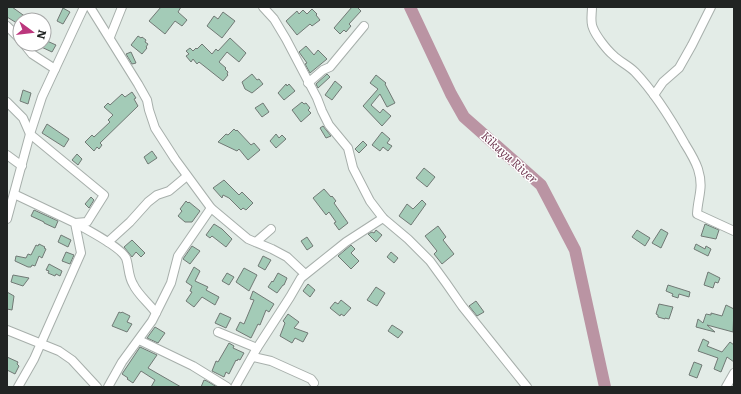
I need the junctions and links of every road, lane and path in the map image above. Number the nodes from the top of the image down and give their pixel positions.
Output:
1 (84, 7) edge
2 (90, 7) edge
3 (122, 7) edge
4 (263, 7) edge
5 (592, 7) edge
6 (711, 7) edge
7 (364, 26) dead end
8 (110, 37) junction
9 (30, 52) edge
10 (55, 69) junction
11 (308, 82) junction
12 (654, 95) junction
13 (7, 102) edge
14 (30, 134) junction
15 (7, 155) edge
16 (22, 166) junction
17 (187, 176) junction
18 (14, 194) junction
19 (211, 208) junction
20 (383, 218) junction
21 (7, 219) edge
22 (75, 223) junction
23 (271, 230) dead end
24 (734, 231) edge
25 (108, 242) junction
26 (256, 242) junction
27 (305, 274) junction
28 (156, 313) junction
29 (7, 330) edge
30 (218, 332) dead end
31 (139, 340) junction
32 (41, 344) junction
33 (257, 348) junction
34 (253, 357) junction
35 (734, 373) edge
36 (314, 382) dead end
37 (18, 387) edge
38 (96, 387) edge
39 (108, 387) edge
40 (227, 387) edge
41 (235, 387) edge
42 (527, 387) edge
43 (726, 387) edge

1 - 10 street
2 - 8 street
3 - 8 street
4 - 11 street
5 - 12 street
6 - 12 street
7 - 11 street
8 - 17 street
9 - 10 street
10 - 14 street
11 - 20 street
12 - 24 street
13 - 14 street
14 - 16 street
14 - 22 street
15 - 16 street
16 - 18 street
17 - 19 street
17 - 25 street
18 - 21 street
18 - 22 street
19 - 26 street
19 - 28 street
20 - 27 street
20 - 42 street
22 - 25 street
22 - 32 street
23 - 26 street
25 - 28 street
26 - 27 street
27 - 33 street
28 - 31 street
29 - 32 street
30 - 33 street
31 - 39 street
31 - 40 street
32 - 37 street
32 - 38 street
33 - 34 street
34 - 36 street
34 - 41 street
35 - 43 street

